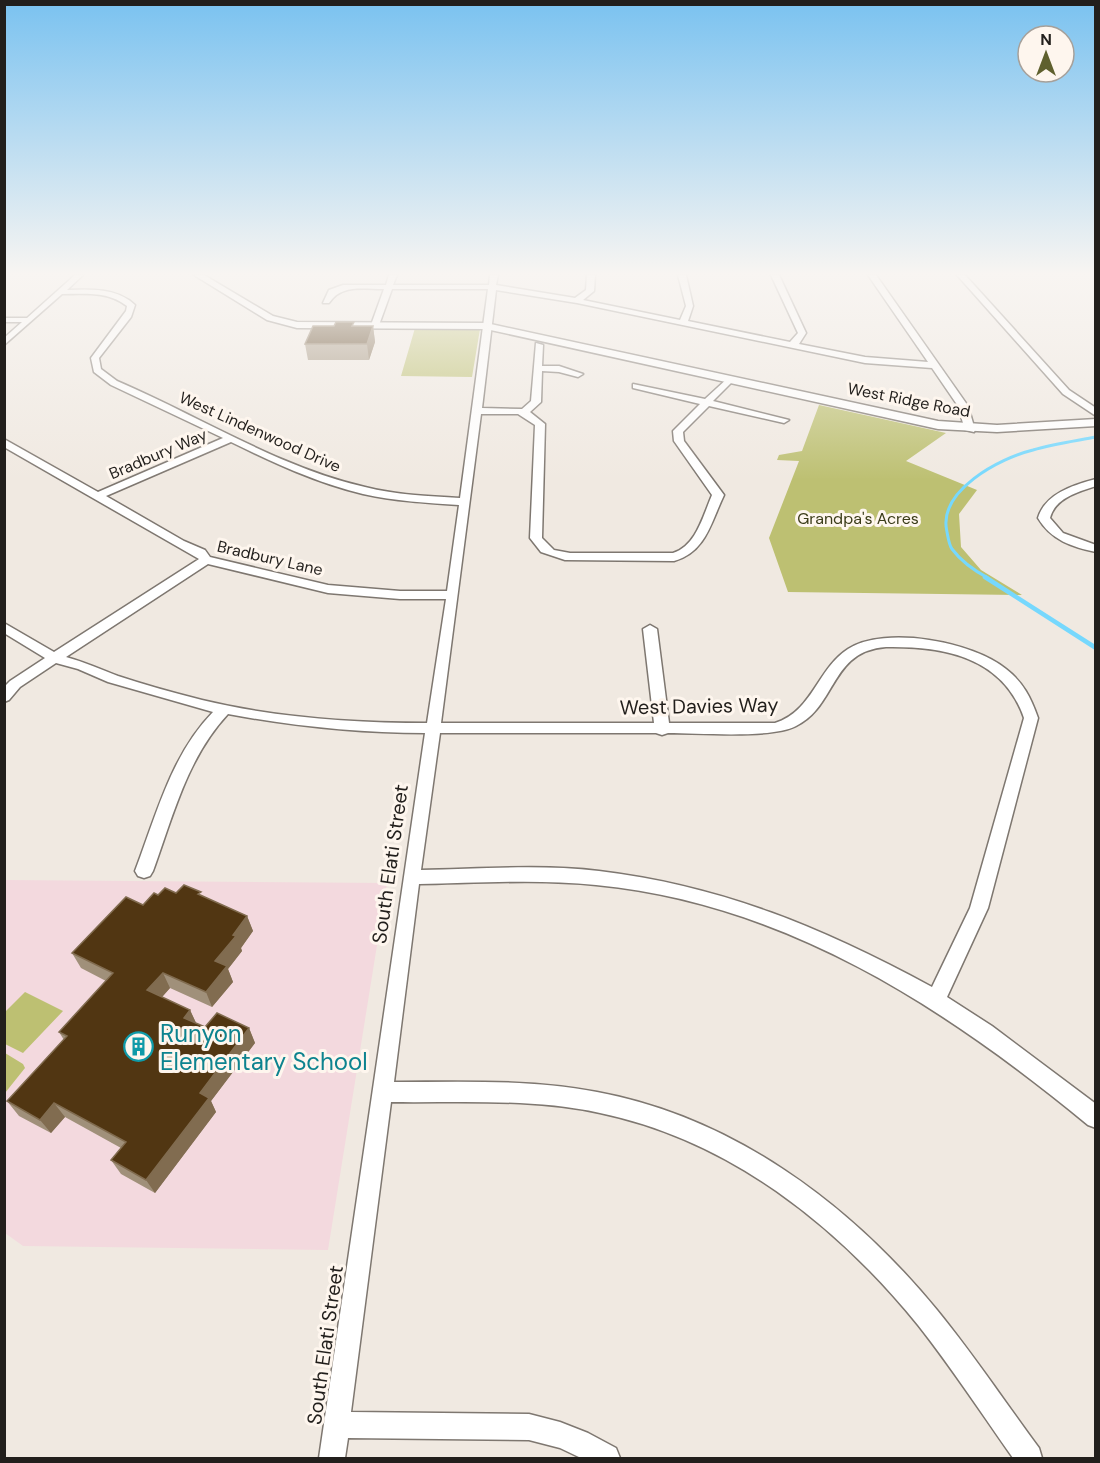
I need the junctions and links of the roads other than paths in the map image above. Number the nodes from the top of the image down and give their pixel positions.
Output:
1 (106, 343) edge
2 (484, 343) edge
3 (564, 343) edge
4 (783, 343) edge
5 (919, 343) edge
6 (1022, 343) edge
7 (539, 345) dead end
8 (792, 345) joint
9 (934, 365) junction
10 (538, 368) junction
11 (578, 374) dead end
12 (729, 380) junction
13 (636, 386) dead end
14 (708, 402) junction
15 (477, 411) junction
16 (524, 412) junction
17 (1095, 413) edge
18 (784, 420) dead end
19 (1095, 422) edge
20 (969, 430) junction
21 (230, 439) junction
22 (4, 442) edge
23 (1095, 482) edge
24 (97, 496) junction
25 (464, 502) junction
26 (1064, 538) junction
27 (1047, 542) dead end
28 (1095, 549) edge
29 (206, 560) junction
30 (453, 595) junction
31 (4, 627) edge
32 (650, 629) dead end
33 (56, 659) junction
34 (4, 698) edge
35 (223, 710) junction
36 (432, 729) junction
37 (662, 730) junction
38 (144, 871) dead end
39 (411, 878) junction
40 (936, 1000) junction
41 (382, 1092) junction
42 (1095, 1118) edge
43 (337, 1425) junction
44 (332, 1458) edge
45 (606, 1458) edge
46 (1029, 1458) edge

1 - 21 street, West Lindenwood Drive
2 - 15 street, South Elati Street
3 - 12 street, West Ridge Road
4 - 8 street
5 - 9 street
6 - 17 street
7 - 10 street
8 - 9 street
9 - 20 street
10 - 11 street
10 - 16 street
12 - 14 street
12 - 20 street, West Ridge Road
13 - 14 street
14 - 16 street
14 - 18 street
15 - 16 street
15 - 25 street, South Elati Street
19 - 20 street, West Ridge Road
21 - 24 street, Bradbury Way
21 - 25 street, West Lindenwood Drive
22 - 24 street, Bradbury Lane
23 - 26 street
24 - 29 street, Bradbury Lane
25 - 30 street, South Elati Street
26 - 27 street
26 - 28 street
29 - 30 street, Bradbury Lane
29 - 33 street
30 - 36 street, South Elati Street
31 - 33 street, West Davies Way
32 - 37 street
33 - 34 street
33 - 35 street, West Davies Way
35 - 36 street, West Davies Way
35 - 38 street
36 - 37 street, West Davies Way
36 - 39 street, South Elati Street
37 - 40 street, West Davies Way
39 - 40 street
39 - 41 street, South Elati Street
40 - 42 street
41 - 43 street, South Elati Street
41 - 46 street
43 - 44 street, South Elati Street
43 - 45 street

